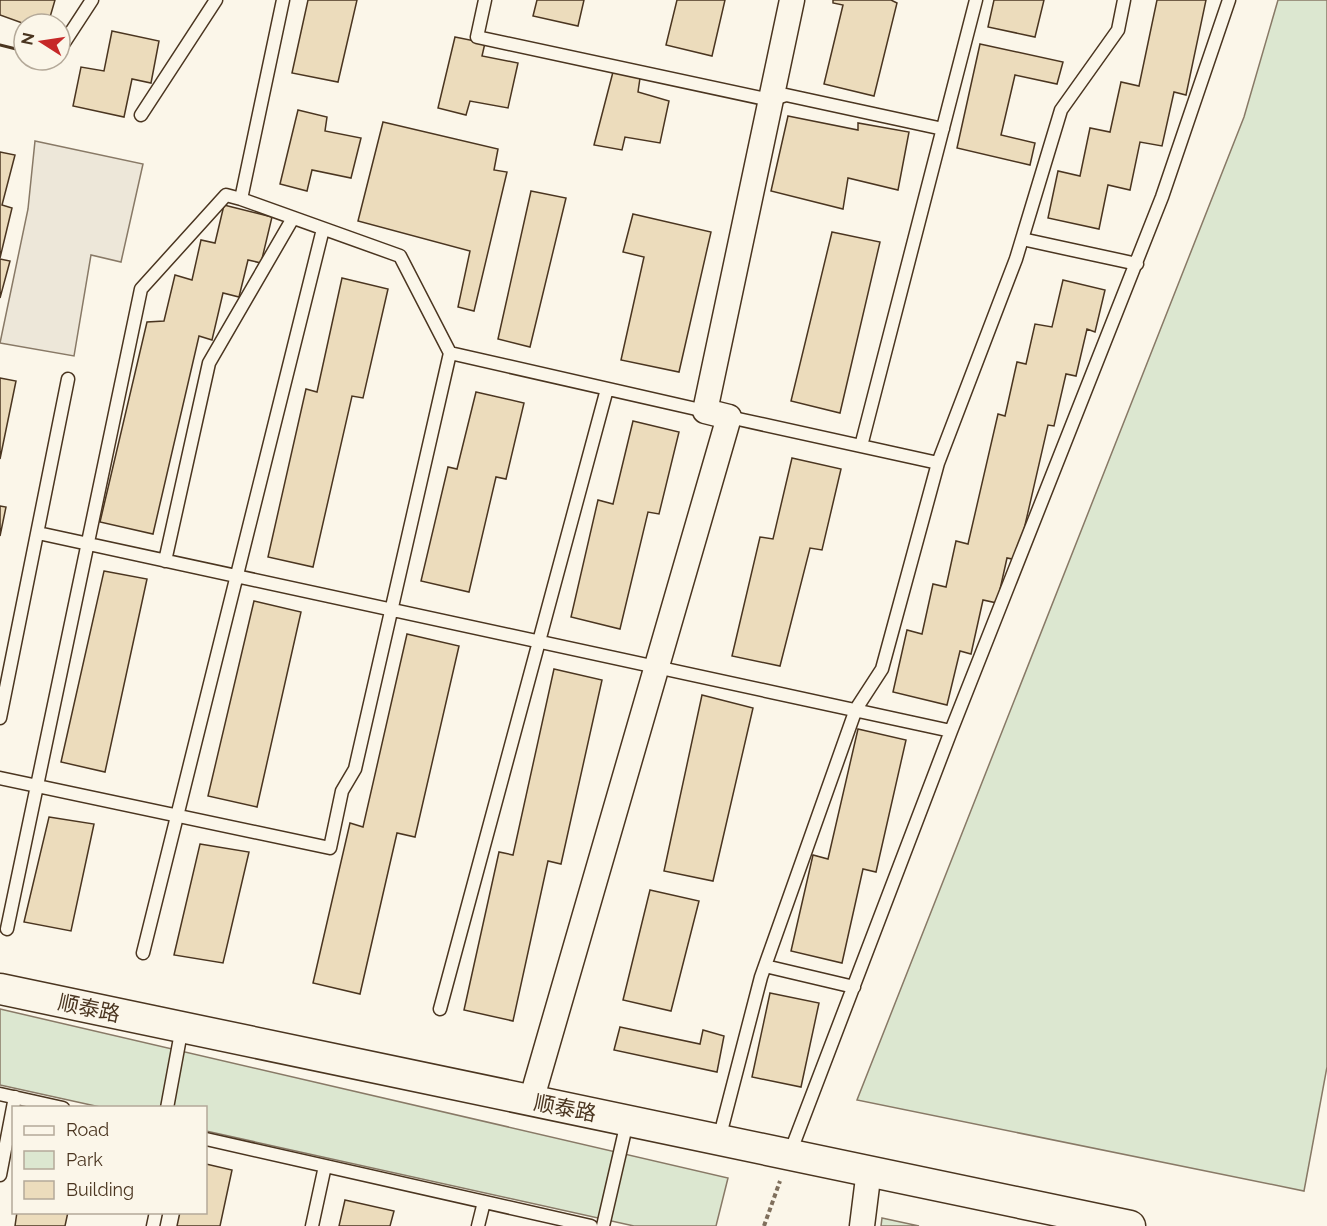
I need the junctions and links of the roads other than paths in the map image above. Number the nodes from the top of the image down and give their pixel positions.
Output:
1 (92, 0) edge
2 (216, 0) edge
3 (282, 0) edge
4 (485, 0) edge
5 (792, 0) edge
6 (976, 0) edge
7 (1124, 0) edge
8 (1229, 0) edge
9 (72, 31) edge
10 (770, 100) junction
11 (141, 115) dead end
12 (943, 129) junction
13 (241, 199) junction
14 (293, 218) junction
15 (323, 229) junction
16 (1022, 239) junction
17 (1137, 264) junction
18 (450, 353) junction
19 (68, 379) dead end
20 (607, 389) junction
21 (705, 411) junction
22 (729, 417) junction
23 (861, 446) junction
24 (938, 463) junction
25 (38, 533) junction
26 (86, 544) junction
27 (165, 561) junction
28 (237, 576) junction
29 (392, 609) junction
30 (541, 640) junction
31 (657, 665) junction
32 (3, 683) edge
33 (856, 710) junction
34 (0, 718) edge
35 (951, 730) junction
36 (0, 778) edge
37 (36, 786) junction
38 (177, 816) junction
39 (7, 929) dead end
40 (143, 953) dead end
41 (765, 966) junction
42 (854, 987) junction
43 (0, 989) edge
44 (440, 1009) dead end
45 (182, 1027) junction
46 (0, 1094) edge
47 (15, 1097) junction
48 (531, 1101) junction
49 (13, 1106) edge
50 (58, 1106) edge
51 (167, 1106) edge
52 (12, 1113) edge
53 (627, 1120) junction
54 (207, 1138) edge
55 (719, 1139) junction
56 (790, 1153) junction
57 (325, 1166) junction
58 (869, 1170) junction
59 (0, 1175) edge
60 (484, 1202) junction
61 (312, 1226) edge
62 (478, 1226) edge
63 (591, 1226) edge
64 (603, 1226) edge
65 (862, 1226) edge
66 (1130, 1226) edge

1 - 9 lane
2 - 11 lane
3 - 13 lane
4 - 10 lane
5 - 10 street
6 - 12 lane
7 - 16 lane
8 - 17 lane
10 - 12 lane
10 - 21 street
12 - 23 lane
13 - 14 lane
13 - 26 lane
14 - 15 lane
14 - 27 lane
15 - 18 lane
15 - 28 lane
16 - 17 lane
16 - 24 lane
17 - 35 lane
18 - 20 lane
18 - 29 lane
19 - 25 lane
20 - 21 lane
20 - 30 lane
21 - 22 street
22 - 23 lane
22 - 31 street
23 - 24 lane
24 - 33 lane
25 - 26 lane
25 - 32 lane
26 - 27 lane
26 - 37 lane
27 - 28 lane
28 - 29 lane
28 - 38 lane
29 - 30 lane
29 - 38 lane
30 - 31 lane
30 - 44 lane
31 - 33 lane
31 - 48 street
32 - 34 lane
33 - 35 lane
33 - 41 lane
35 - 42 lane
36 - 37 lane
37 - 38 lane
37 - 39 lane
38 - 40 lane
41 - 42 lane
41 - 55 lane
42 - 56 lane
43 - 45 street, 顺泰路
45 - 48 street, 顺泰路
45 - 51 lane
46 - 47 lane
47 - 49 lane
47 - 50 lane
48 - 53 street, 顺泰路
52 - 59 lane
53 - 55 street, 顺泰路
53 - 64 lane
54 - 57 lane
55 - 56 street, 顺泰路
56 - 58 street, 顺泰路
57 - 60 lane
57 - 61 lane
58 - 65 street
58 - 66 street, 顺泰路
60 - 62 lane
60 - 63 lane

